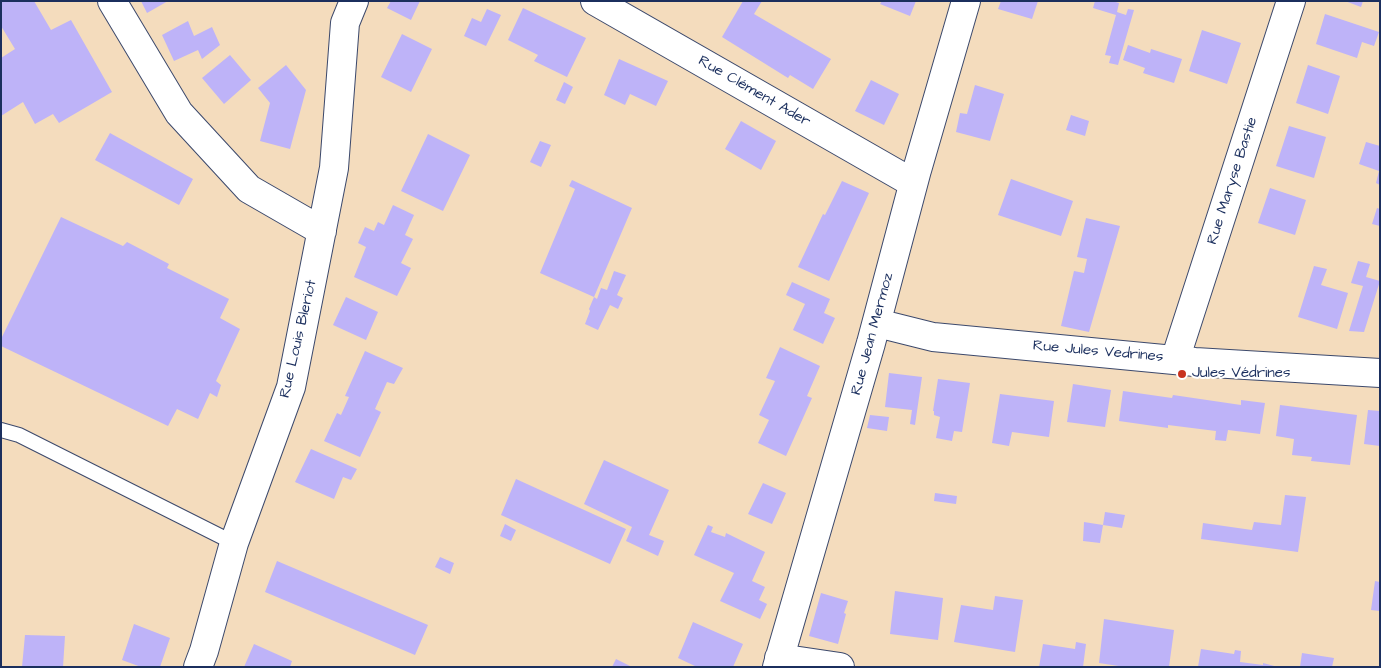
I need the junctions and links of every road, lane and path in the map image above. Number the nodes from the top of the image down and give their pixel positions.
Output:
1 (112, 1) edge
2 (354, 1) edge
3 (595, 1) edge
4 (966, 1) edge
5 (1291, 1) edge
6 (913, 183) junction
7 (322, 230) junction
8 (877, 322) junction
9 (1175, 360) junction
10 (1380, 373) edge
11 (1, 430) edge
12 (234, 543) junction
13 (778, 662) edge
14 (198, 667) edge
15 (840, 667) edge

1 - 7 street
2 - 7 street, Rue Louis Bleriot
3 - 6 street, Rue Clément Ader
4 - 6 street, Rue Jean Mermoz
5 - 9 street, Rue Maryse Bastie
6 - 8 street, Rue Jean Mermoz
7 - 12 street, Rue Louis Bleriot
8 - 9 street, Rue Jules Vedrines
8 - 13 street, Rue Jean Mermoz
9 - 10 street, Rue Jules Vedrines
11 - 12 lane
12 - 14 street, Rue Louis Bleriot
13 - 15 street

